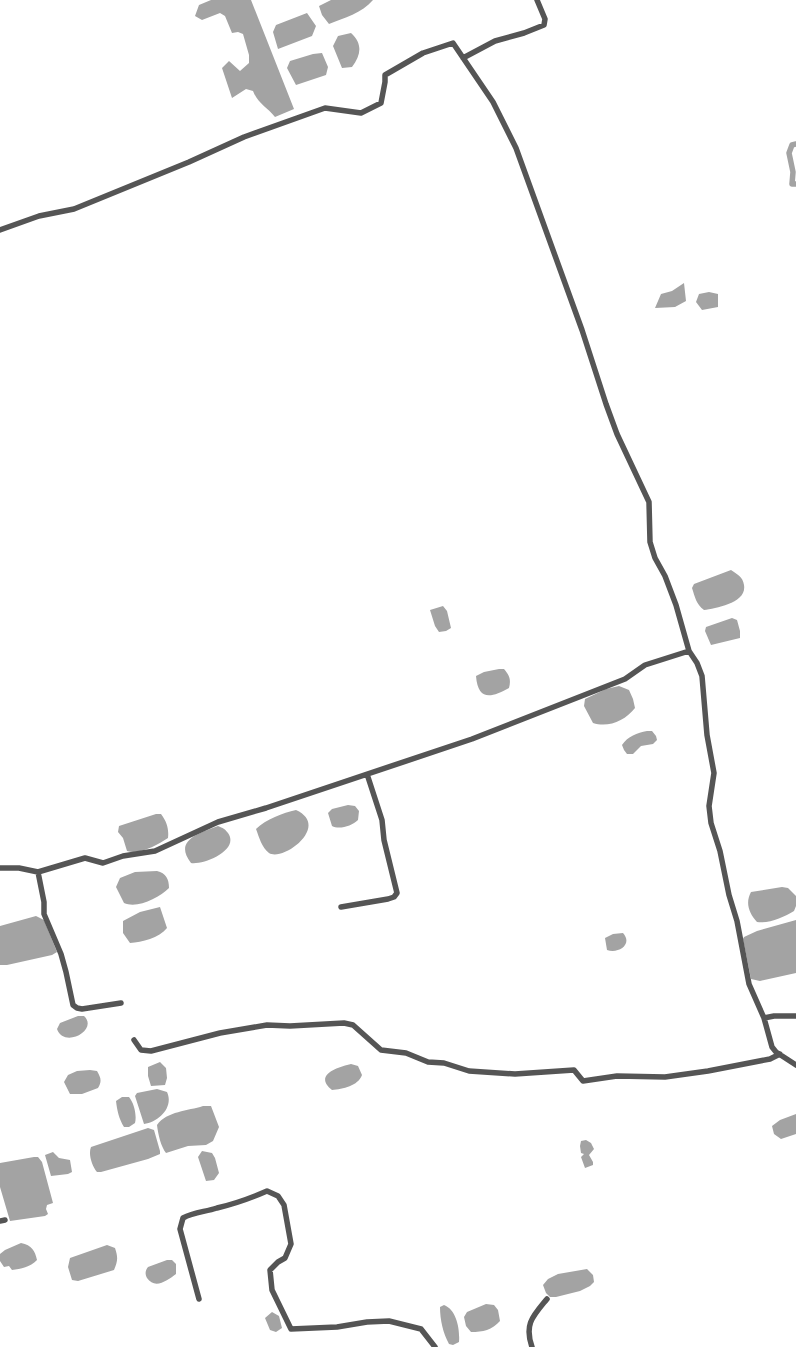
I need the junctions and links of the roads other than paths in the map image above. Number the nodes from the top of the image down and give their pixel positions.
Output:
1 (537, 0) edge
2 (463, 58) junction
3 (0, 230) edge
4 (689, 651) junction
5 (367, 774) junction
6 (0, 868) edge
7 (38, 872) junction
8 (341, 907) dead end
9 (121, 1003) dead end
10 (796, 1016) edge
11 (764, 1018) junction
12 (134, 1040) dead end
13 (780, 1054) junction
14 (796, 1065) edge
15 (199, 1299) dead end
16 (547, 1300) dead end
17 (435, 1347) edge
18 (532, 1347) edge

1 - 2 street
2 - 3 street
2 - 4 street
4 - 5 street
4 - 11 street
5 - 7 street
5 - 8 street
6 - 7 street
7 - 9 street
10 - 11 street
11 - 13 street
12 - 13 street
13 - 14 street
15 - 17 street
16 - 18 street

